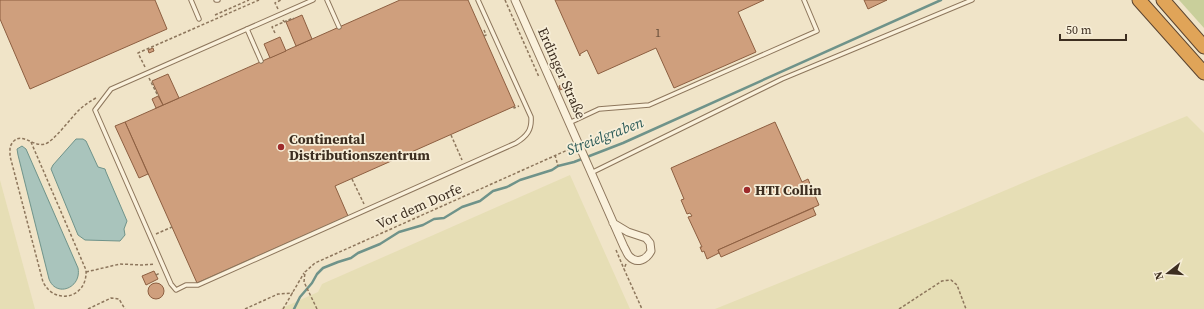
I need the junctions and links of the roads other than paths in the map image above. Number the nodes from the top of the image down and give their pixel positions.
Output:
1 (191, 0) edge
2 (313, 0) edge
3 (327, 0) edge
4 (478, 0) edge
5 (515, 0) edge
6 (804, 0) edge
7 (972, 0) edge
8 (1139, 0) edge
9 (1163, 0) edge
10 (199, 19) dead end
11 (339, 27) dead end
12 (247, 29) junction
13 (1204, 47) edge
14 (262, 61) dead end
15 (1204, 73) edge
16 (569, 123) junction
17 (591, 174) junction
18 (613, 223) junction

1 - 10 lane
2 - 12 lane
3 - 11 lane
4 - 12 lane
5 - 16 street, Erdinger Straße
6 - 16 lane
7 - 17 lane
8 - 15 highway
9 - 13 highway
12 - 14 lane
16 - 17 street, Erdinger Straße
17 - 18 street, Erdinger Straße
18 - 18 street, Erdinger Straße

